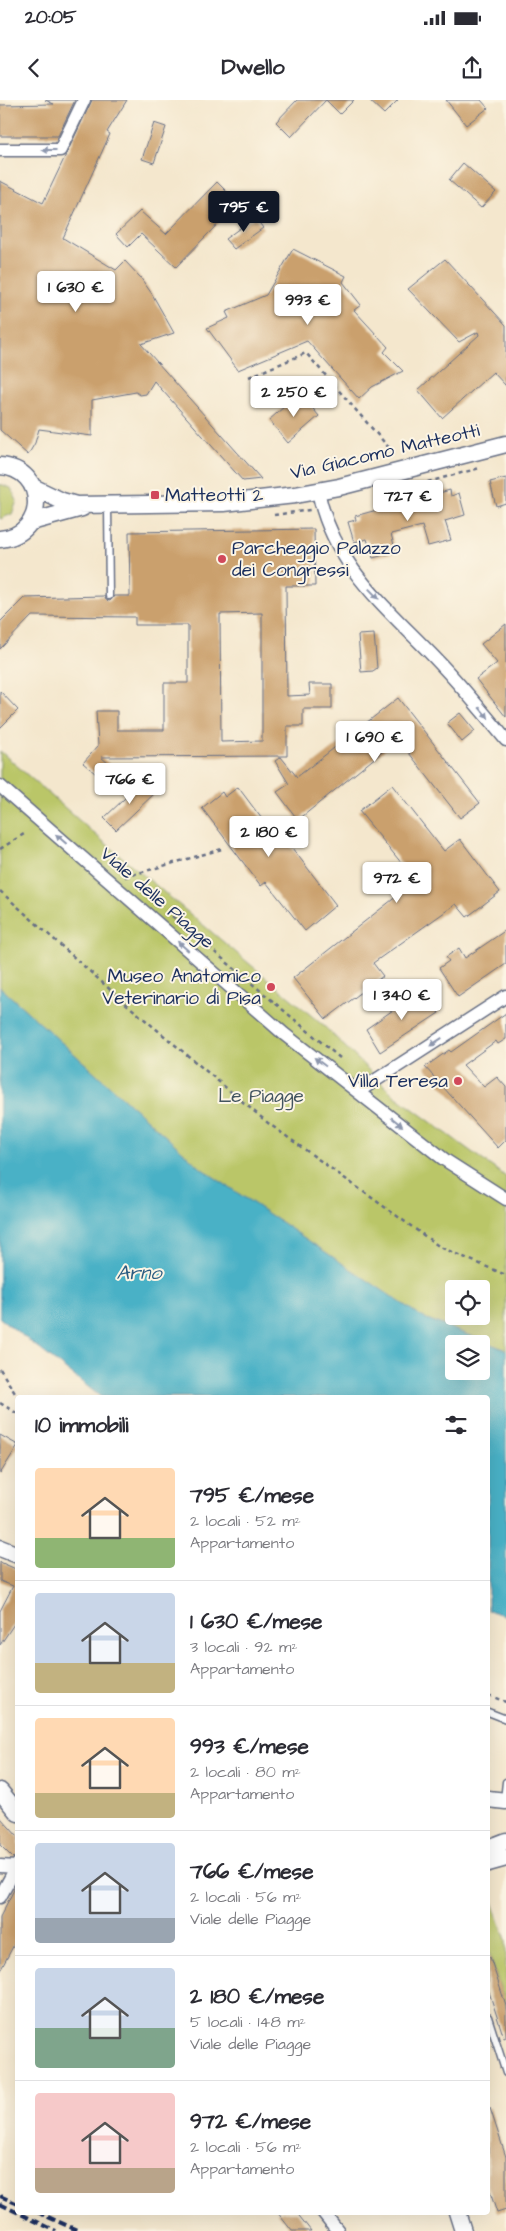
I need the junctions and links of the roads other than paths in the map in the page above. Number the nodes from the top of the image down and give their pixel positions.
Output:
1 (84, 100) edge
2 (0, 150) edge
3 (506, 444) edge
4 (0, 466) edge
5 (32, 487) junction
6 (318, 491) junction
7 (101, 505) junction
8 (31, 522) junction
9 (0, 539) edge
10 (109, 596) dead end
11 (506, 740) edge
12 (0, 786) edge
13 (506, 996) edge
14 (359, 1091) junction
15 (506, 1199) edge
16 (0, 1548) edge
17 (15, 1554) edge
18 (490, 1713) edge
19 (506, 1718) edge
20 (506, 1782) edge
21 (0, 1791) edge
22 (490, 1799) edge
23 (505, 1801) edge
24 (15, 1809) edge
25 (506, 1841) edge
26 (490, 1847) edge
27 (506, 1858) edge
28 (490, 1862) edge
29 (0, 1866) edge
30 (15, 1866) edge
31 (15, 1870) edge
32 (0, 1898) edge
33 (490, 2023) edge
34 (506, 2073) edge
35 (325, 2215) edge
36 (458, 2215) edge
37 (338, 2231) edge
38 (463, 2231) edge

1 -> 2 street
3 - 6 main road, Via Giacomo Matteotti
4 - 5 main road, Via Giacomo Matteotti
5 - 7 main road, Via Giacomo Matteotti
5 - 8 main road
6 - 7 main road, Via Giacomo Matteotti
6 -> 11 street
7 - 8 main road, Via Giacomo Matteotti
7 - 10 lane
8 - 9 main road, Via Giacomo Matteotti
14 -> 12 street, Viale delle Piagge
13 -> 14 street
14 -> 15 street, Viale delle Piagge
16 - 17 main road
18 - 19 lane
20 - 23 lane
21 - 24 main road
22 - 23 main road
25 - 26 main road
27 - 28 main road
29 - 30 street
31 - 32 street
33 - 34 lane
35 - 37 street
36 - 38 main road

